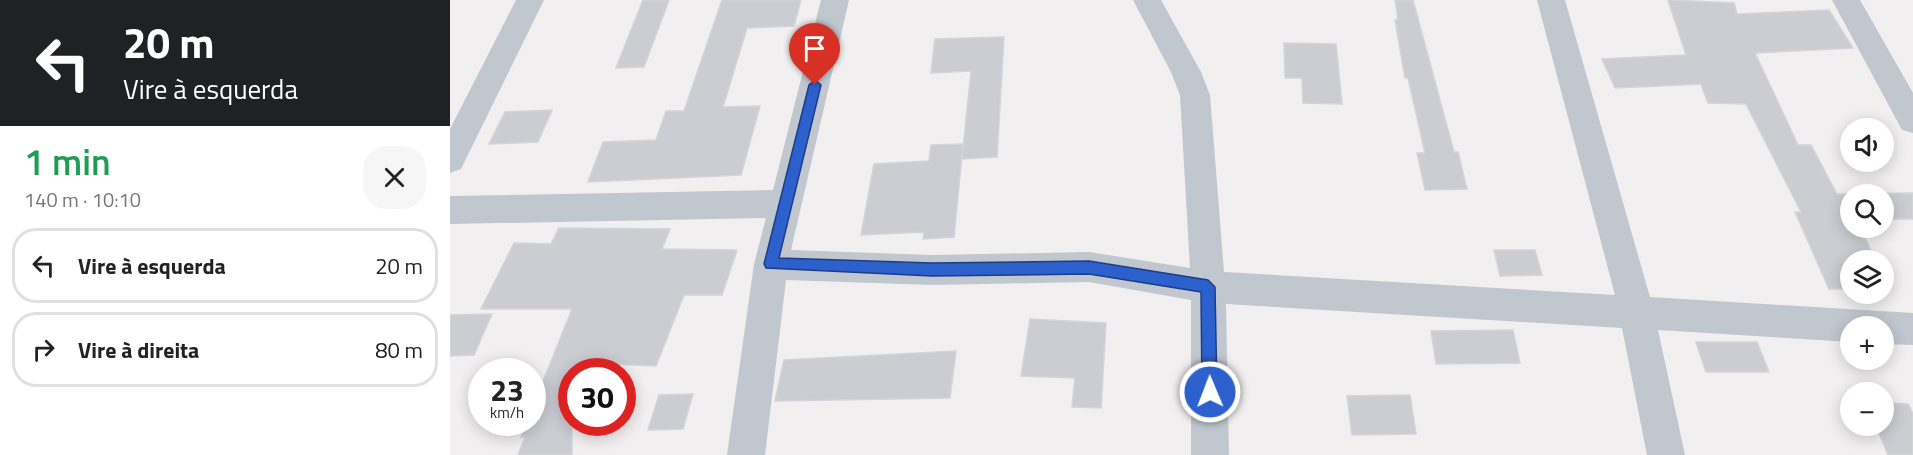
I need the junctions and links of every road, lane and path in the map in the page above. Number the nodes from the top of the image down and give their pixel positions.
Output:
1 (530, 0) edge
2 (835, 0) edge
3 (1147, 0) edge
4 (1551, 0) edge
5 (1846, 0) edge
6 (1913, 121) edge
7 (450, 160) edge
8 (786, 204) junction
9 (450, 210) edge
10 (771, 264) junction
11 (1208, 287) junction
12 (1636, 312) junction
13 (1913, 328) edge
14 (746, 455) edge
15 (1210, 455) edge
16 (1666, 455) edge

1 - 7 street
2 - 8 street
3 - 11 street
4 - 12 street
5 - 6 street
8 - 9 street
8 - 10 street
10 - 11 street
10 - 14 street
11 - 12 street
11 - 15 street
12 - 13 street
12 - 16 street

